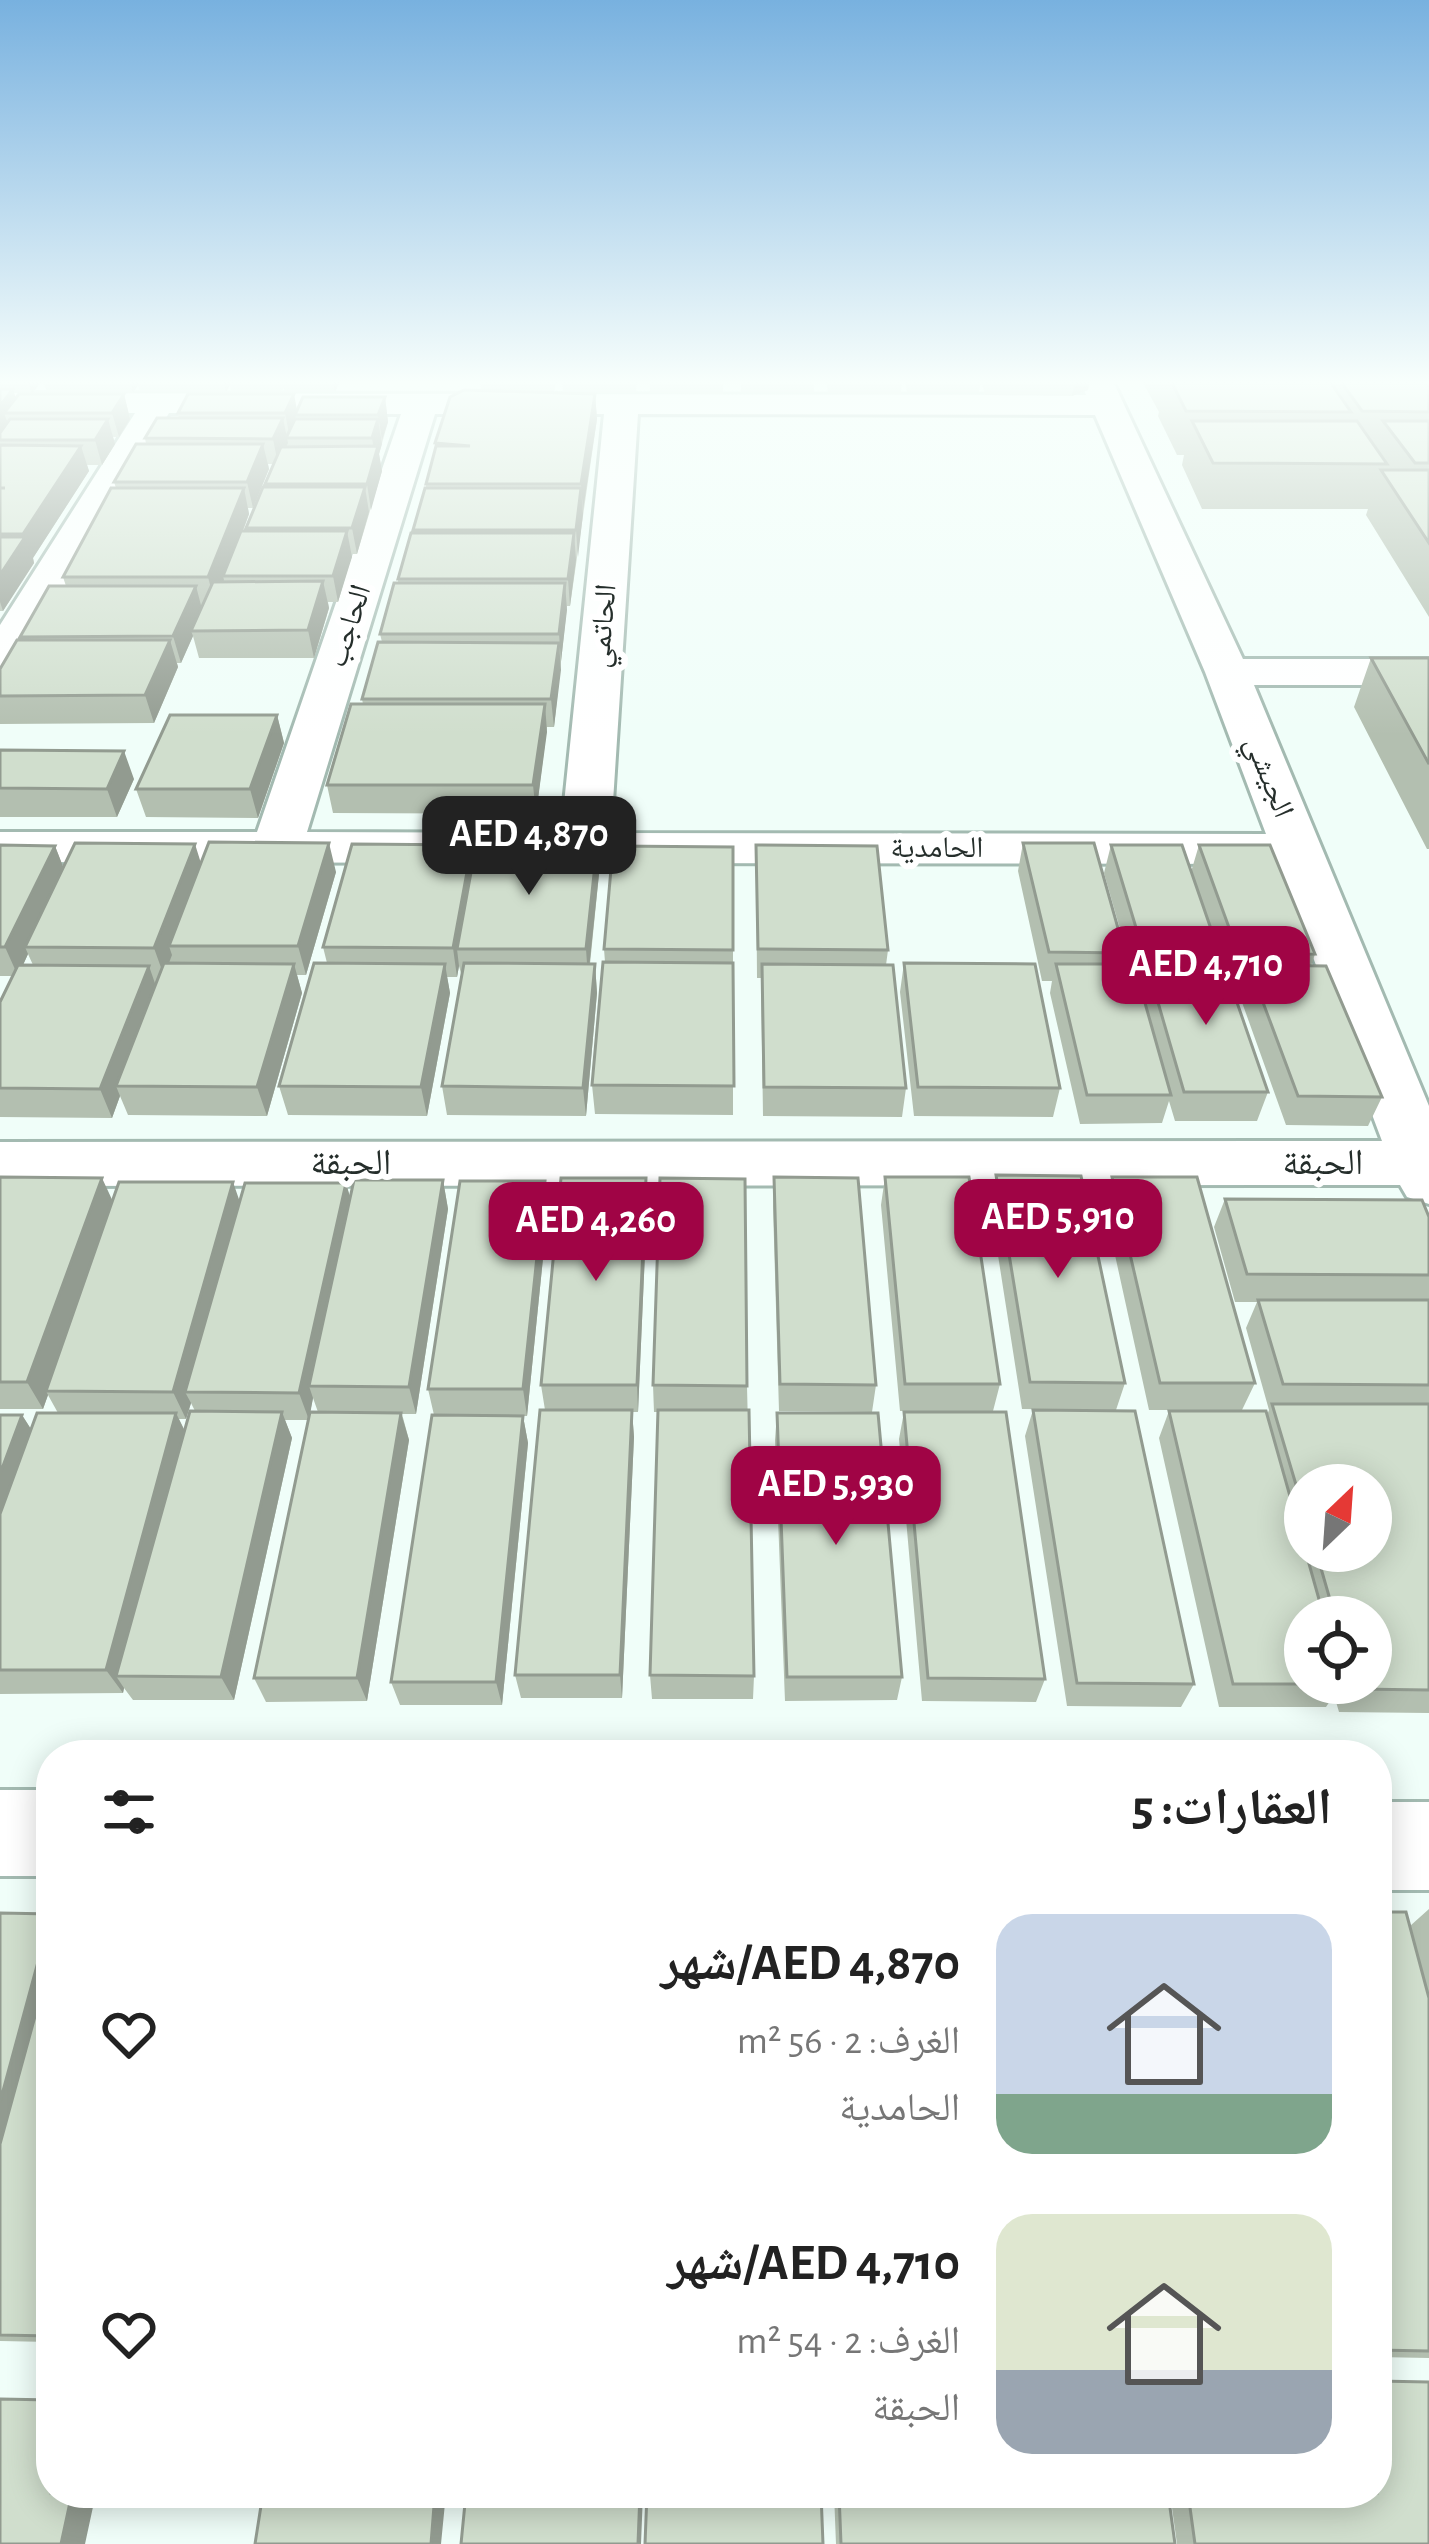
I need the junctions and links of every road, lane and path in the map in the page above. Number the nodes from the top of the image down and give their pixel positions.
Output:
1 (100, 498) edge
2 (391, 498) edge
3 (614, 498) edge
4 (1149, 498) edge
5 (0, 658) edge
6 (1227, 672) junction
7 (1429, 672) edge
8 (0, 847) edge
9 (277, 847) junction
10 (585, 847) junction
11 (1298, 849) junction
12 (0, 1164) edge
13 (1425, 1172) edge
14 (0, 1833) edge
15 (36, 1833) edge
16 (1392, 1846) edge
17 (1429, 1846) edge

1 - 5 street
2 - 9 street, الحاجب
3 - 10 street, الحاتمي
4 - 6 street, الجيشي
6 - 7 street
6 - 11 street, الجيشي
8 - 9 street, الحامدية
9 - 10 street, الحامدية
10 - 11 street, الحامدية
11 - 13 street, الجيشي
12 - 13 street, الحبقة
14 - 15 street
16 - 17 street

